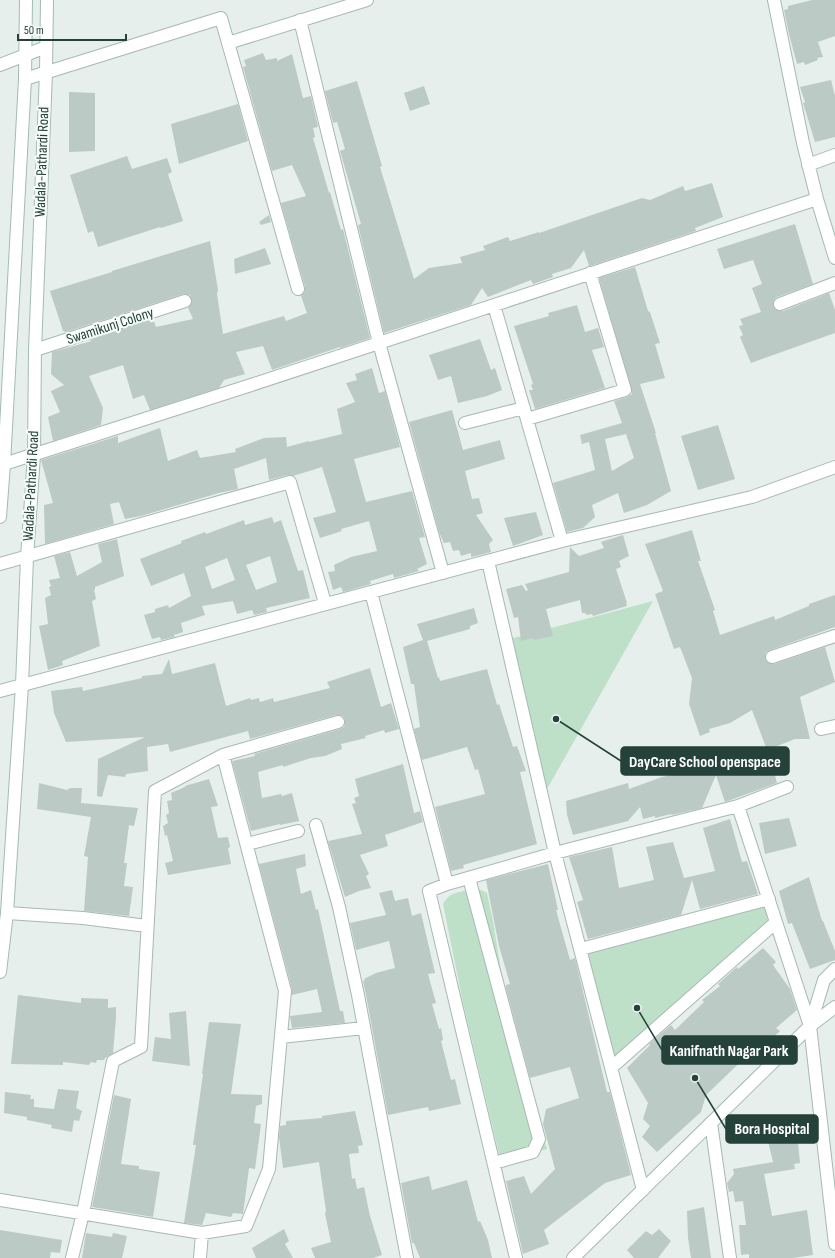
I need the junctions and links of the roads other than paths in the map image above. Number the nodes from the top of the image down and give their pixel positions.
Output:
1 (26, 0) edge
2 (47, 0) edge
3 (368, 0) edge
4 (774, 0) edge
5 (300, 20) junction
6 (228, 43) junction
7 (46, 46) junction
8 (25, 55) junction
9 (0, 65) edge
10 (46, 72) junction
11 (24, 79) junction
12 (835, 155) edge
13 (808, 165) junction
14 (817, 199) junction
15 (835, 258) edge
16 (590, 273) junction
17 (835, 283) edge
18 (298, 289) dead end
19 (186, 301) dead end
20 (780, 304) dead end
21 (494, 305) junction
22 (379, 343) junction
23 (35, 350) junction
24 (525, 414) junction
25 (465, 423) dead end
26 (34, 455) junction
27 (4, 464) junction
28 (835, 467) edge
29 (0, 517) edge
30 (562, 541) junction
31 (27, 558) junction
32 (488, 561) junction
33 (0, 564) edge
34 (442, 573) junction
35 (371, 592) junction
36 (325, 604) junction
37 (834, 640) edge
38 (772, 657) dead end
39 (22, 685) junction
40 (0, 691) edge
41 (338, 722) dead end
42 (835, 726) edge
43 (821, 729) dead end
44 (223, 755) junction
45 (787, 787) dead end
46 (738, 806) junction
47 (316, 825) dead end
48 (298, 831) dead end
49 (247, 844) junction
50 (555, 854) junction
51 (469, 878) junction
52 (447, 884) junction
53 (769, 899) junction
54 (7, 913) junction
55 (775, 923) junction
56 (147, 926) junction
57 (581, 948) junction
58 (835, 969) edge
59 (0, 972) edge
60 (835, 1007) edge
61 (810, 1026) junction
62 (364, 1028) junction
63 (281, 1037) junction
64 (612, 1067) junction
65 (711, 1123) junction
66 (494, 1163) junction
67 (643, 1190) junction
68 (0, 1200) edge
69 (83, 1213) junction
70 (202, 1233) junction
71 (835, 1244) edge
72 (72, 1258) edge
73 (200, 1258) edge
74 (407, 1258) edge
75 (516, 1258) edge
76 (573, 1258) edge
77 (730, 1258) edge

1 - 8 street, Wadala-Pathardi Road
2 - 7 street, Wadala-Pathardi Road
3 - 5 street
4 - 13 street
5 - 6 street
5 - 22 street
6 - 10 street
6 - 18 street
7 - 8 street
7 - 10 street, Wadala-Pathardi Road
8 - 9 street
8 - 11 street, Wadala-Pathardi Road
10 - 11 street
10 - 23 street, Wadala-Pathardi Road
11 - 27 street, Wadala-Pathardi Road
12 - 13 street
13 - 14 street
14 - 15 street
14 - 16 street
16 - 21 street
16 - 24 street
17 - 20 street
19 - 23 street, Swamikunj Colony
21 - 22 street
21 - 24 street
22 - 26 street
22 - 34 street
23 - 26 street, Wadala-Pathardi Road
24 - 25 street
24 - 30 street
26 - 27 street
26 - 31 street, Wadala-Pathardi Road
27 - 29 street, Wadala-Pathardi Road
28 - 30 street
30 - 32 street
31 - 33 street
31 - 36 street
31 - 39 street, Wadala-Pathardi Road
32 - 34 street
32 - 50 street
34 - 35 street
35 - 36 street
35 - 52 street
36 - 39 street
37 - 38 street
39 - 40 street
39 - 54 street, Wadala-Pathardi Road
41 - 44 street
42 - 43 street
44 - 49 street
44 - 56 street
45 - 46 street
46 - 50 street
46 - 53 street
47 - 62 street
48 - 49 street
49 - 63 street
50 - 51 street
50 - 57 street
51 - 52 street
51 - 66 street
52 - 66 street
53 - 55 street
53 - 57 street
54 - 56 street
54 - 59 street, Wadala-Pathardi Road
55 - 61 street
55 - 64 street
56 - 69 street
57 - 64 street
58 - 61 street
60 - 61 street
61 - 65 street
61 - 71 street
62 - 63 street
62 - 74 street
63 - 70 street
64 - 67 street
65 - 67 street
65 - 77 street
66 - 75 street
67 - 76 street
68 - 69 street
69 - 70 street
69 - 72 street
70 - 73 street

